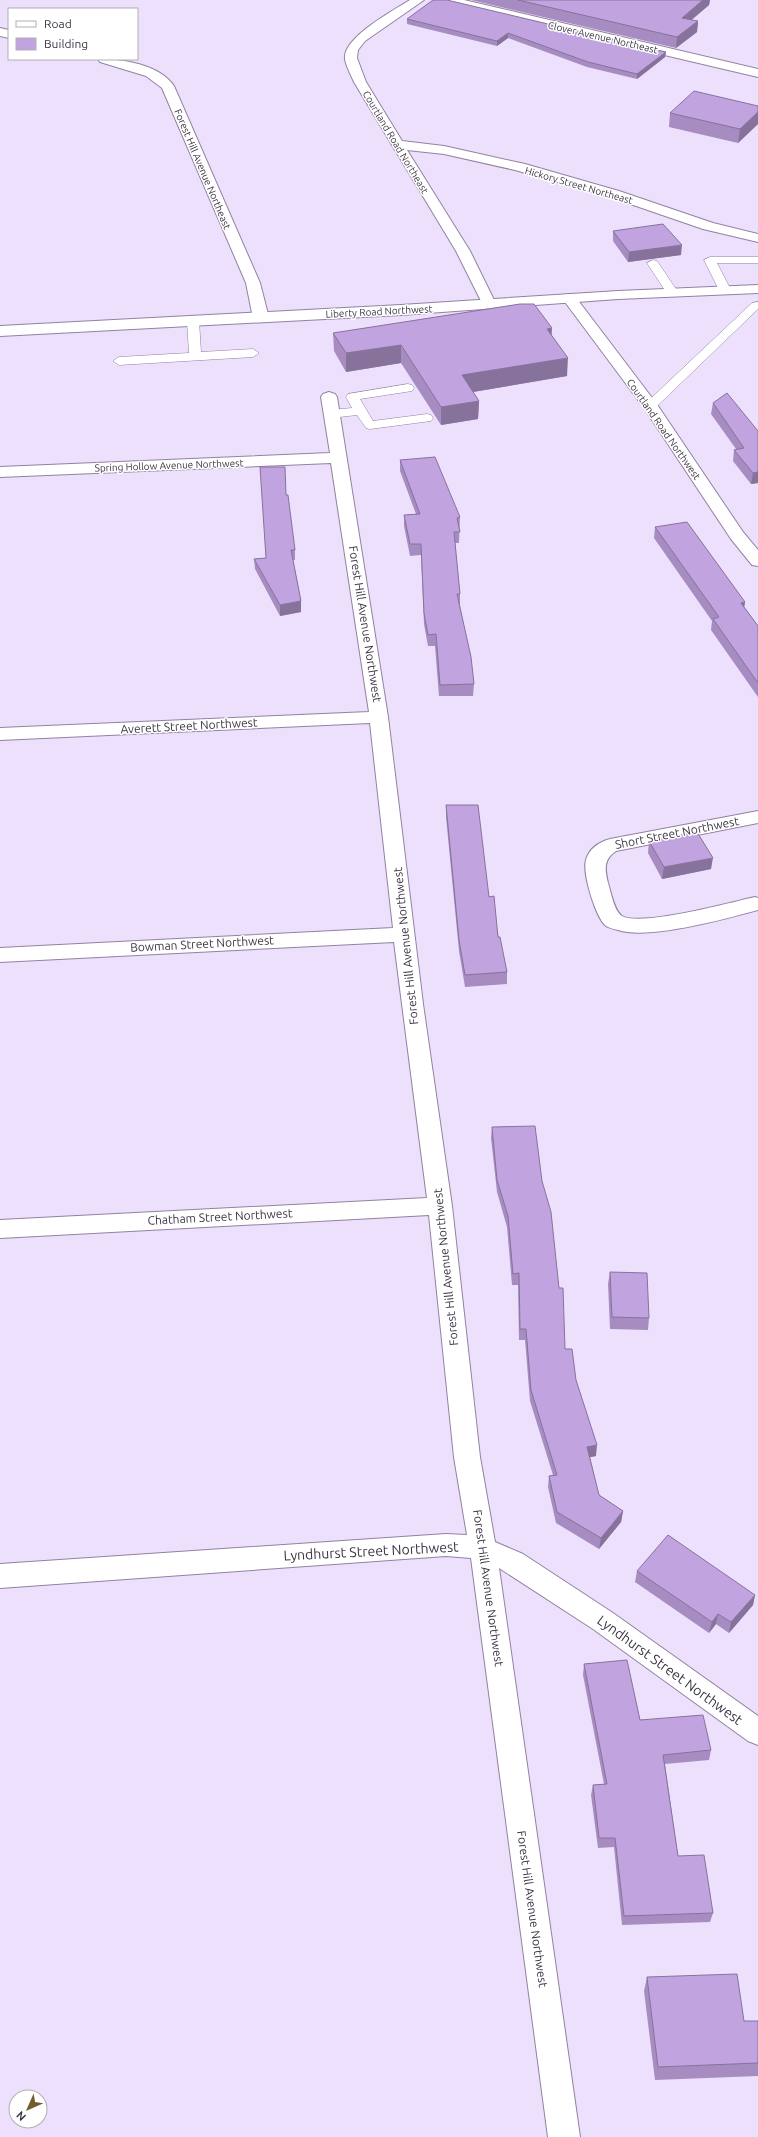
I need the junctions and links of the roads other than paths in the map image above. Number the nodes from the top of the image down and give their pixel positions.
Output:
1 (418, 0) edge
2 (448, 0) edge
3 (107, 60) edge
4 (758, 73) edge
5 (398, 145) junction
6 (758, 238) edge
7 (758, 260) edge
8 (653, 263) edge
9 (758, 289) edge
10 (724, 290) junction
11 (672, 292) junction
12 (569, 298) junction
13 (489, 304) junction
14 (756, 305) dead end
15 (260, 318) junction
16 (193, 321) junction
17 (0, 331) edge
18 (253, 353) dead end
19 (195, 356) junction
20 (119, 361) dead end
21 (408, 388) dead end
22 (330, 406) joint
23 (650, 406) junction
24 (360, 411) junction
25 (427, 418) dead end
26 (338, 458) junction
27 (0, 472) edge
28 (758, 561) edge
29 (379, 717) junction
30 (0, 734) edge
31 (758, 817) edge
32 (755, 904) dead end
33 (405, 934) junction
34 (0, 955) edge
35 (440, 1206) junction
36 (0, 1229) edge
37 (483, 1549) junction
38 (0, 1576) edge
39 (758, 1732) edge
40 (564, 2137) edge

1 - 5 street, Courtland Road Northeast
2 - 4 street, Clover Avenue Northeast
3 - 15 street, Forest Hill Avenue Northeast
5 - 6 street, Hickory Street Northeast
5 - 13 street, Courtland Road Northeast
7 - 10 lane
8 - 11 lane
9 - 10 street, Liberty Road Northwest
10 - 11 street, Liberty Road Northwest
11 - 12 street, Liberty Road Northwest
12 - 13 street, Liberty Road Northwest
12 - 23 street, Courtland Road Northwest
13 - 15 street, Liberty Road Northwest
14 - 23 lane
15 - 16 street, Liberty Road Northwest
16 - 17 street, Liberty Road Northwest
16 - 19 lane
18 - 19 lane
19 - 20 lane
21 - 24 lane
22 - 24 lane
22 - 26 street, Forest Hill Avenue Northwest
23 - 28 street, Courtland Road Northwest
24 - 25 lane
26 - 27 street, Spring Hollow Avenue Northwest
26 - 29 street, Forest Hill Avenue Northwest
29 - 30 street, Averett Street Northwest
29 - 33 street, Forest Hill Avenue Northwest
31 - 32 street, Short Street Northwest
33 - 34 street, Bowman Street Northwest
33 - 35 street, Forest Hill Avenue Northwest
35 - 36 street, Chatham Street Northwest
35 - 37 street, Forest Hill Avenue Northwest
37 - 38 street, Lyndhurst Street Northwest
37 - 39 street, Lyndhurst Street Northwest
37 - 40 street, Forest Hill Avenue Northwest

